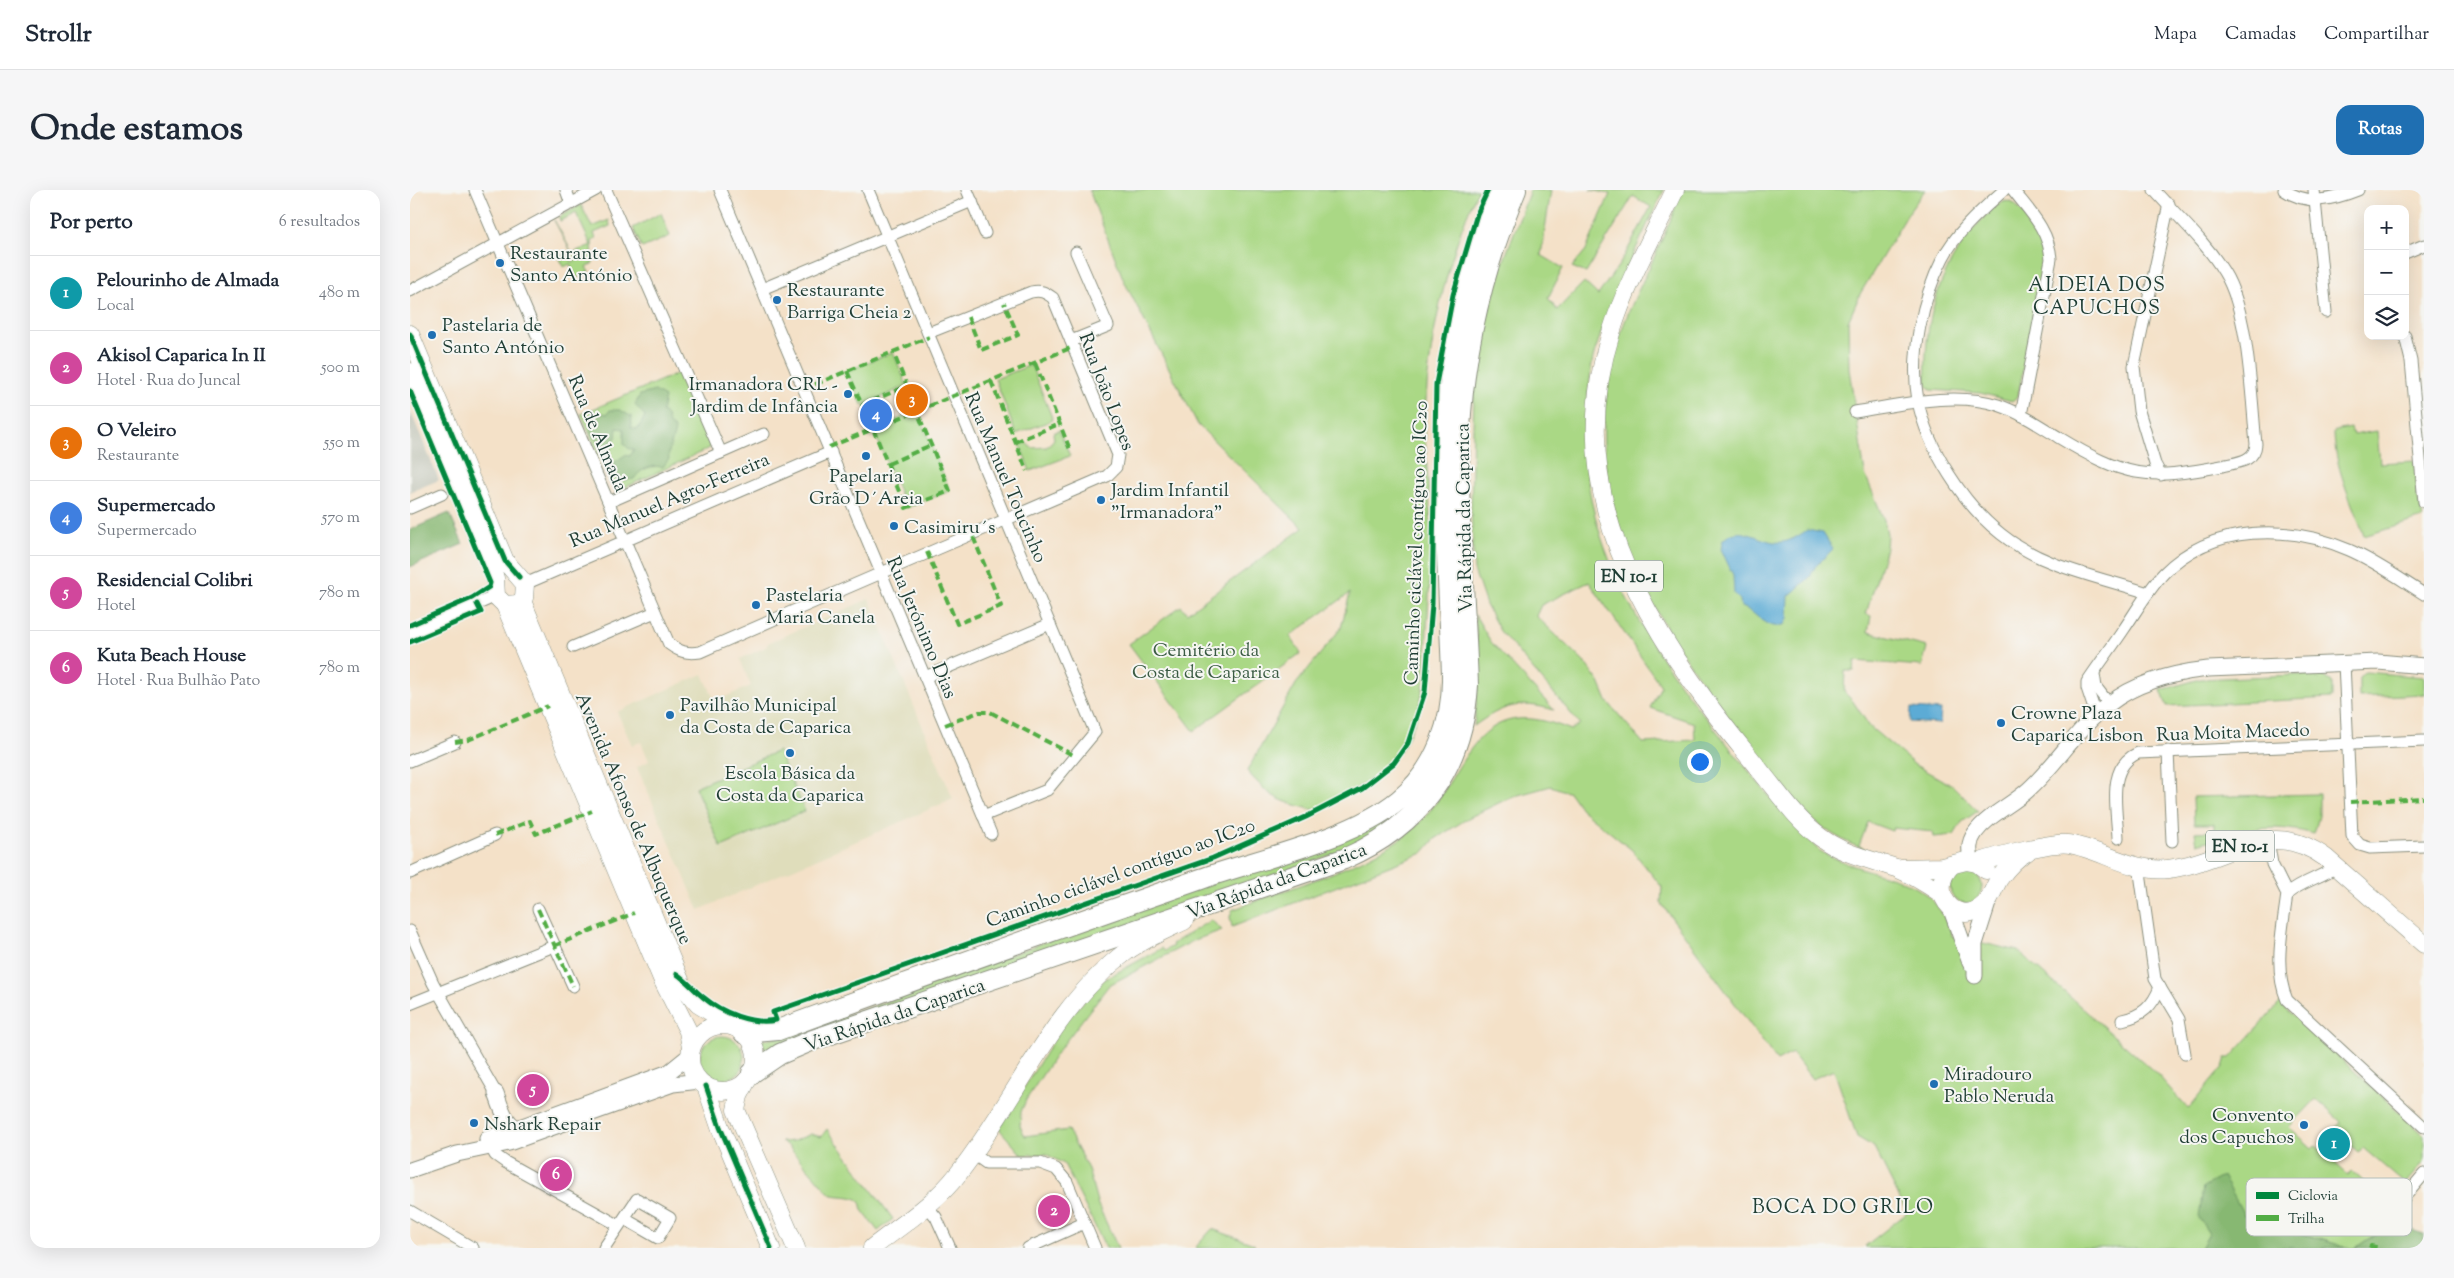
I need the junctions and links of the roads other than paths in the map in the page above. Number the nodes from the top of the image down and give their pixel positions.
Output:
1 (475, 190) edge
2 (566, 190) edge
3 (596, 190) edge
4 (606, 190) edge
5 (720, 190) edge
6 (868, 190) edge
7 (967, 190) edge
8 (1501, 190) edge
9 (1516, 190) edge
10 (1675, 190) edge
11 (2004, 190) edge
12 (2013, 190) edge
13 (2154, 190) edge
14 (2284, 190) edge
15 (2358, 190) edge
16 (2314, 195) edge
17 (972, 201) junction
18 (571, 204) junction
19 (2168, 204) junction
20 (985, 233) dead end
21 (887, 236) junction
22 (498, 244) junction
23 (2424, 245) edge
24 (2409, 251) edge
25 (1076, 252) dead end
26 (762, 289) junction
27 (410, 291) edge
28 (2326, 312) dead end
29 (928, 333) junction
30 (410, 334) edge
31 (2406, 340) edge
32 (1071, 341) junction
33 (410, 372) edge
34 (1918, 402) junction
35 (1855, 412) dead end
36 (2020, 415) junction
37 (764, 434) dead end
38 (831, 452) junction
39 (721, 453) junction
40 (2161, 475) junction
41 (442, 494) dead end
42 (609, 502) junction
43 (2424, 502) edge
44 (410, 508) edge
45 (1006, 520) junction
46 (626, 541) junction
47 (881, 572) junction
48 (510, 592) junction
49 (2148, 593) junction
50 (2424, 594) edge
51 (655, 612) junction
52 (1050, 624) junction
53 (410, 634) edge
54 (573, 647) dead end
55 (2344, 663) junction
56 (2424, 666) edge
57 (2094, 674) junction
58 (925, 677) junction
59 (2109, 704) junction
60 (2096, 715) junction
61 (2424, 741) edge
62 (455, 742) dead end
63 (2348, 744) junction
64 (2168, 751) junction
65 (410, 761) edge
66 (983, 816) junction
67 (991, 834) dead end
68 (495, 835) dead end
69 (2118, 838) dead end
70 (2268, 840) junction
71 (2172, 841) dead end
72 (2424, 846) edge
73 (2027, 851) junction
74 (1331, 864) junction
75 (1964, 864) junction
76 (2139, 866) junction
77 (2337, 866) junction
78 (1895, 868) junction
79 (410, 873) edge
80 (2287, 894) junction
81 (1990, 898) junction
82 (1946, 900) junction
83 (538, 909) dead end
84 (410, 931) edge
85 (2424, 944) edge
86 (554, 946) junction
87 (573, 986) dead end
88 (2160, 987) junction
89 (438, 992) junction
90 (410, 1004) edge
91 (2122, 1020) dead end
92 (741, 1031) junction
93 (691, 1051) junction
94 (2185, 1054) dead end
95 (749, 1077) junction
96 (703, 1084) junction
97 (496, 1092) joint
98 (520, 1125) junction
99 (2424, 1127) edge
100 (490, 1141) junction
101 (972, 1153) junction
102 (410, 1170) edge
103 (2424, 1174) edge
104 (2412, 1188) edge
105 (926, 1205) junction
106 (410, 1211) edge
107 (1084, 1223) junction
108 (473, 1248) edge
109 (604, 1248) edge
110 (771, 1248) edge
111 (796, 1248) edge
112 (872, 1248) edge
113 (950, 1248) edge
114 (1028, 1248) edge
115 (1095, 1248) edge

1 - 22 street, Rua de Almada
2 - 18 street
3 - 18 street
4 - 39 street
5 - 26 street, Rua Jerónimo Dias
6 - 21 street, Rua Manuel Toucinho
7 - 17 street
8 - 92 highway, Via Rápida da Caparica
9 - 74 highway, Via Rápida da Caparica
10 - 78 main road, EN 10-1
11 - 34 street
12 - 36 street
13 - 19 street
14 - 16 street
15 - 16 street
16 - 28 street
17 - 20 street
17 - 21 street
18 - 22 street
19 - 40 street
19 - 40 street
21 - 26 street
21 - 29 street, Rua Manuel Toucinho
22 - 27 street
22 - 42 street, Rua de Almada
23 - 24 street
25 - 32 street
26 - 38 street, Rua Jerónimo Dias
29 - 32 street, Rua João Lopes
29 - 45 street, Rua Manuel Toucinho
30 - 48 main road, Avenida Afonso de Albuquerque
31 - 43 street
32 - 45 street, Rua João Lopes
33 - 48 main road, Avenida Afonso de Albuquerque
34 - 35 street
34 - 36 street
34 - 49 street
36 - 40 street
37 - 39 street
38 - 46 street, Rua Manuel Agro-Ferreira
38 - 47 street, Rua Jerónimo Dias
39 - 42 street
41 - 44 street
42 - 46 street, Rua de Almada
45 - 47 street, Rua João Lopes
45 - 52 street, Rua Manuel Toucinho
46 - 48 street, Rua Manuel Agro-Ferreira
46 - 51 street, Rua de Almada
47 - 51 street, Rua de Almada
47 - 58 street, Rua Jerónimo Dias
48 - 53 street, Rua Manuel Agro-Ferreira
48 - 92 main road, Avenida Afonso de Albuquerque
48 - 93 main road, Avenida Afonso de Albuquerque
49 - 50 street
49 - 57 street
51 - 54 street
52 - 58 street
52 - 66 street, Rua Manuel Toucinho
55 - 56 street
55 - 59 street
55 - 63 street
57 - 59 street
57 - 60 street
58 - 66 street, Rua Jerónimo Dias
59 - 60 street
60 - 75 street
61 - 63 street, Rua Moita Macedo
62 - 65 street
63 - 64 street, Rua Moita Macedo
63 - 72 street
64 - 69 street, Rua Moita Macedo
64 - 71 street
66 - 67 street, Rua Jerónimo Dias
68 - 79 street
70 - 76 main road, EN 10-1
70 - 77 main road, EN 10-1
70 - 80 street
73 - 75 main road, EN 10-1
73 - 76 main road, EN 10-1
73 - 81 main road, EN 10-1
74 - 95 highway, Via Rápida da Caparica
74 - 101 main road
75 - 78 main road, EN 10-1
75 - 81 main road
75 - 82 main road
76 - 88 street
77 - 80 street
77 - 85 main road, EN 10-1
78 - 82 main road, EN 10-1
80 - 99 street
81 - 82 main road, EN 10-1
81 - 82 street
83 - 86 street
84 - 89 street
86 - 87 street
86 - 89 street
88 - 91 street
88 - 94 street
89 - 90 street
89 - 97 street
92 - 93 main road
92 - 95 main road
93 - 96 main road
93 - 98 street
95 - 96 main road
95 - 111 main road
96 - 98 street
96 - 110 main road
97 - 98 street
98 - 100 street
100 - 102 street
100 - 109 street
101 - 105 main road
101 - 107 street
103 - 104 street
105 - 112 main road
105 - 113 street
106 - 108 street
107 - 114 street
107 - 115 street

